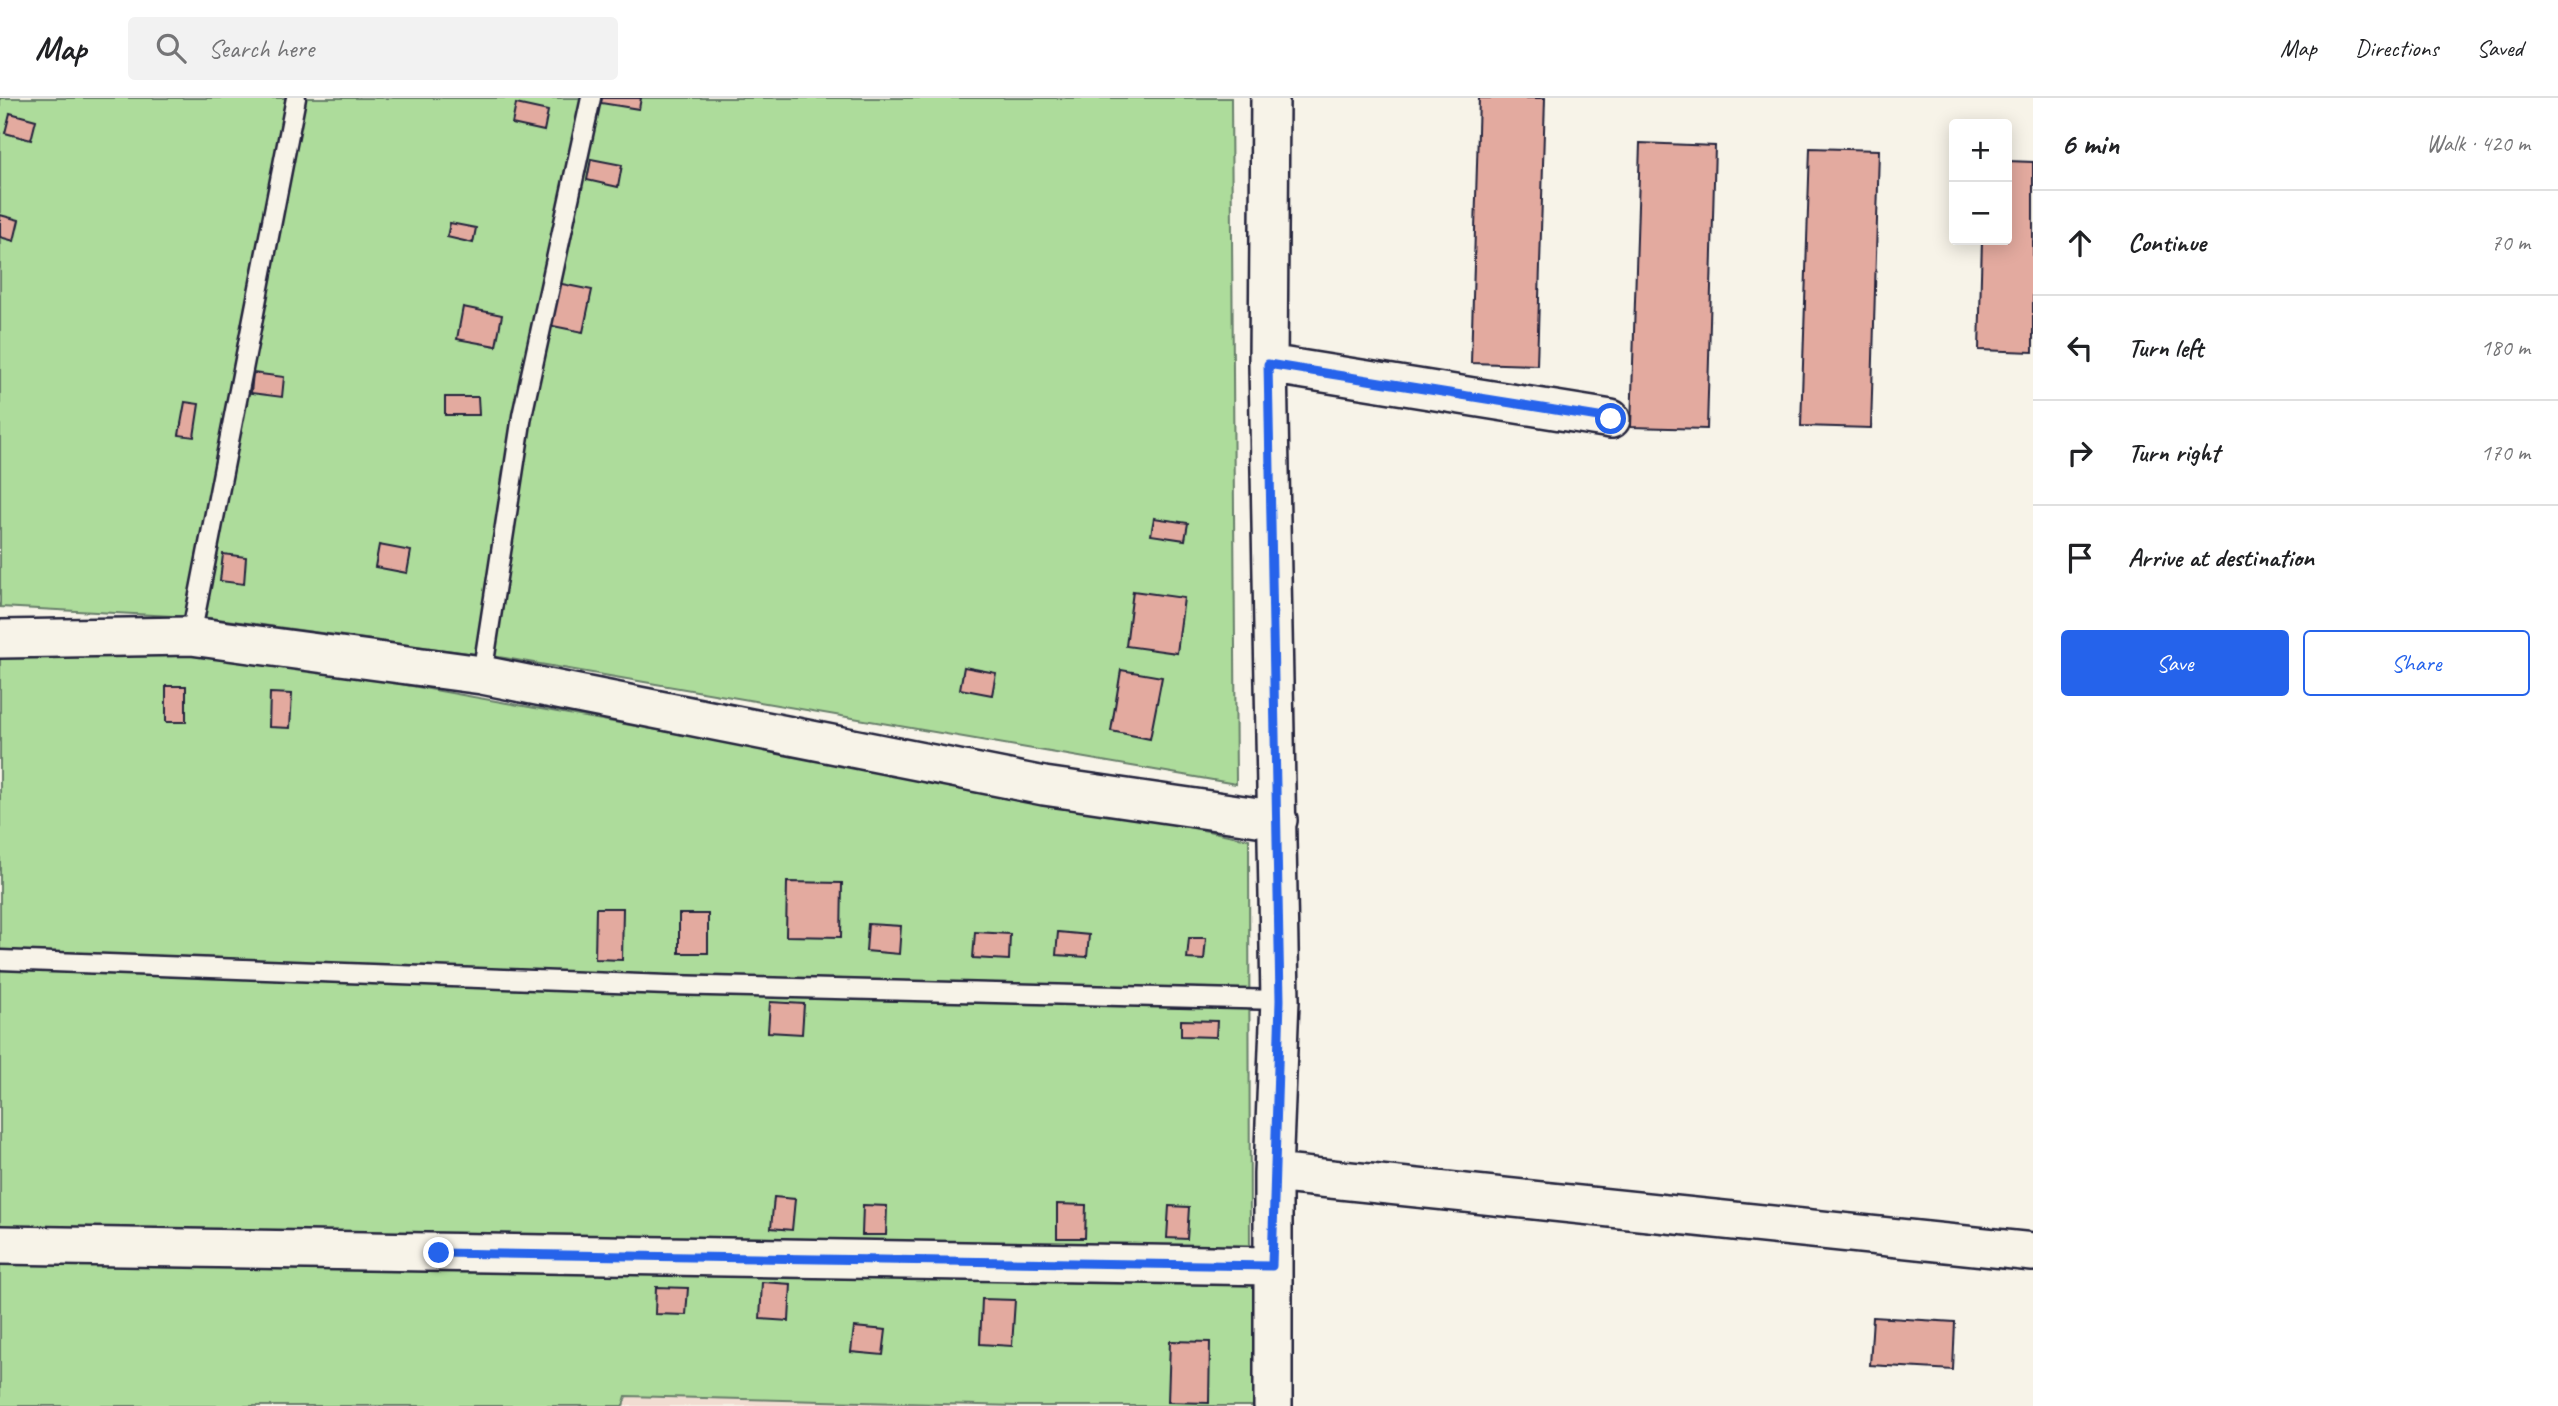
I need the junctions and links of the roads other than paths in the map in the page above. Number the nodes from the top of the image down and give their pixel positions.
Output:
1 (296, 98) edge
2 (591, 98) edge
3 (1270, 98) edge
4 (1268, 364) junction
5 (1611, 419) dead end
6 (191, 636) junction
7 (0, 639) edge
8 (482, 675) junction
9 (1278, 820) junction
10 (0, 960) edge
11 (1280, 1000) junction
12 (1273, 1173) junction
13 (0, 1245) edge
14 (2033, 1252) edge
15 (1272, 1266) junction
16 (1273, 1406) edge

1 - 6 lane
2 - 8 lane
3 - 4 street
4 - 5 street
4 - 9 street
6 - 7 street
6 - 8 street
8 - 9 street
9 - 11 street
10 - 11 lane
11 - 12 street
12 - 14 street
12 - 15 street
13 - 15 street
15 - 16 street

